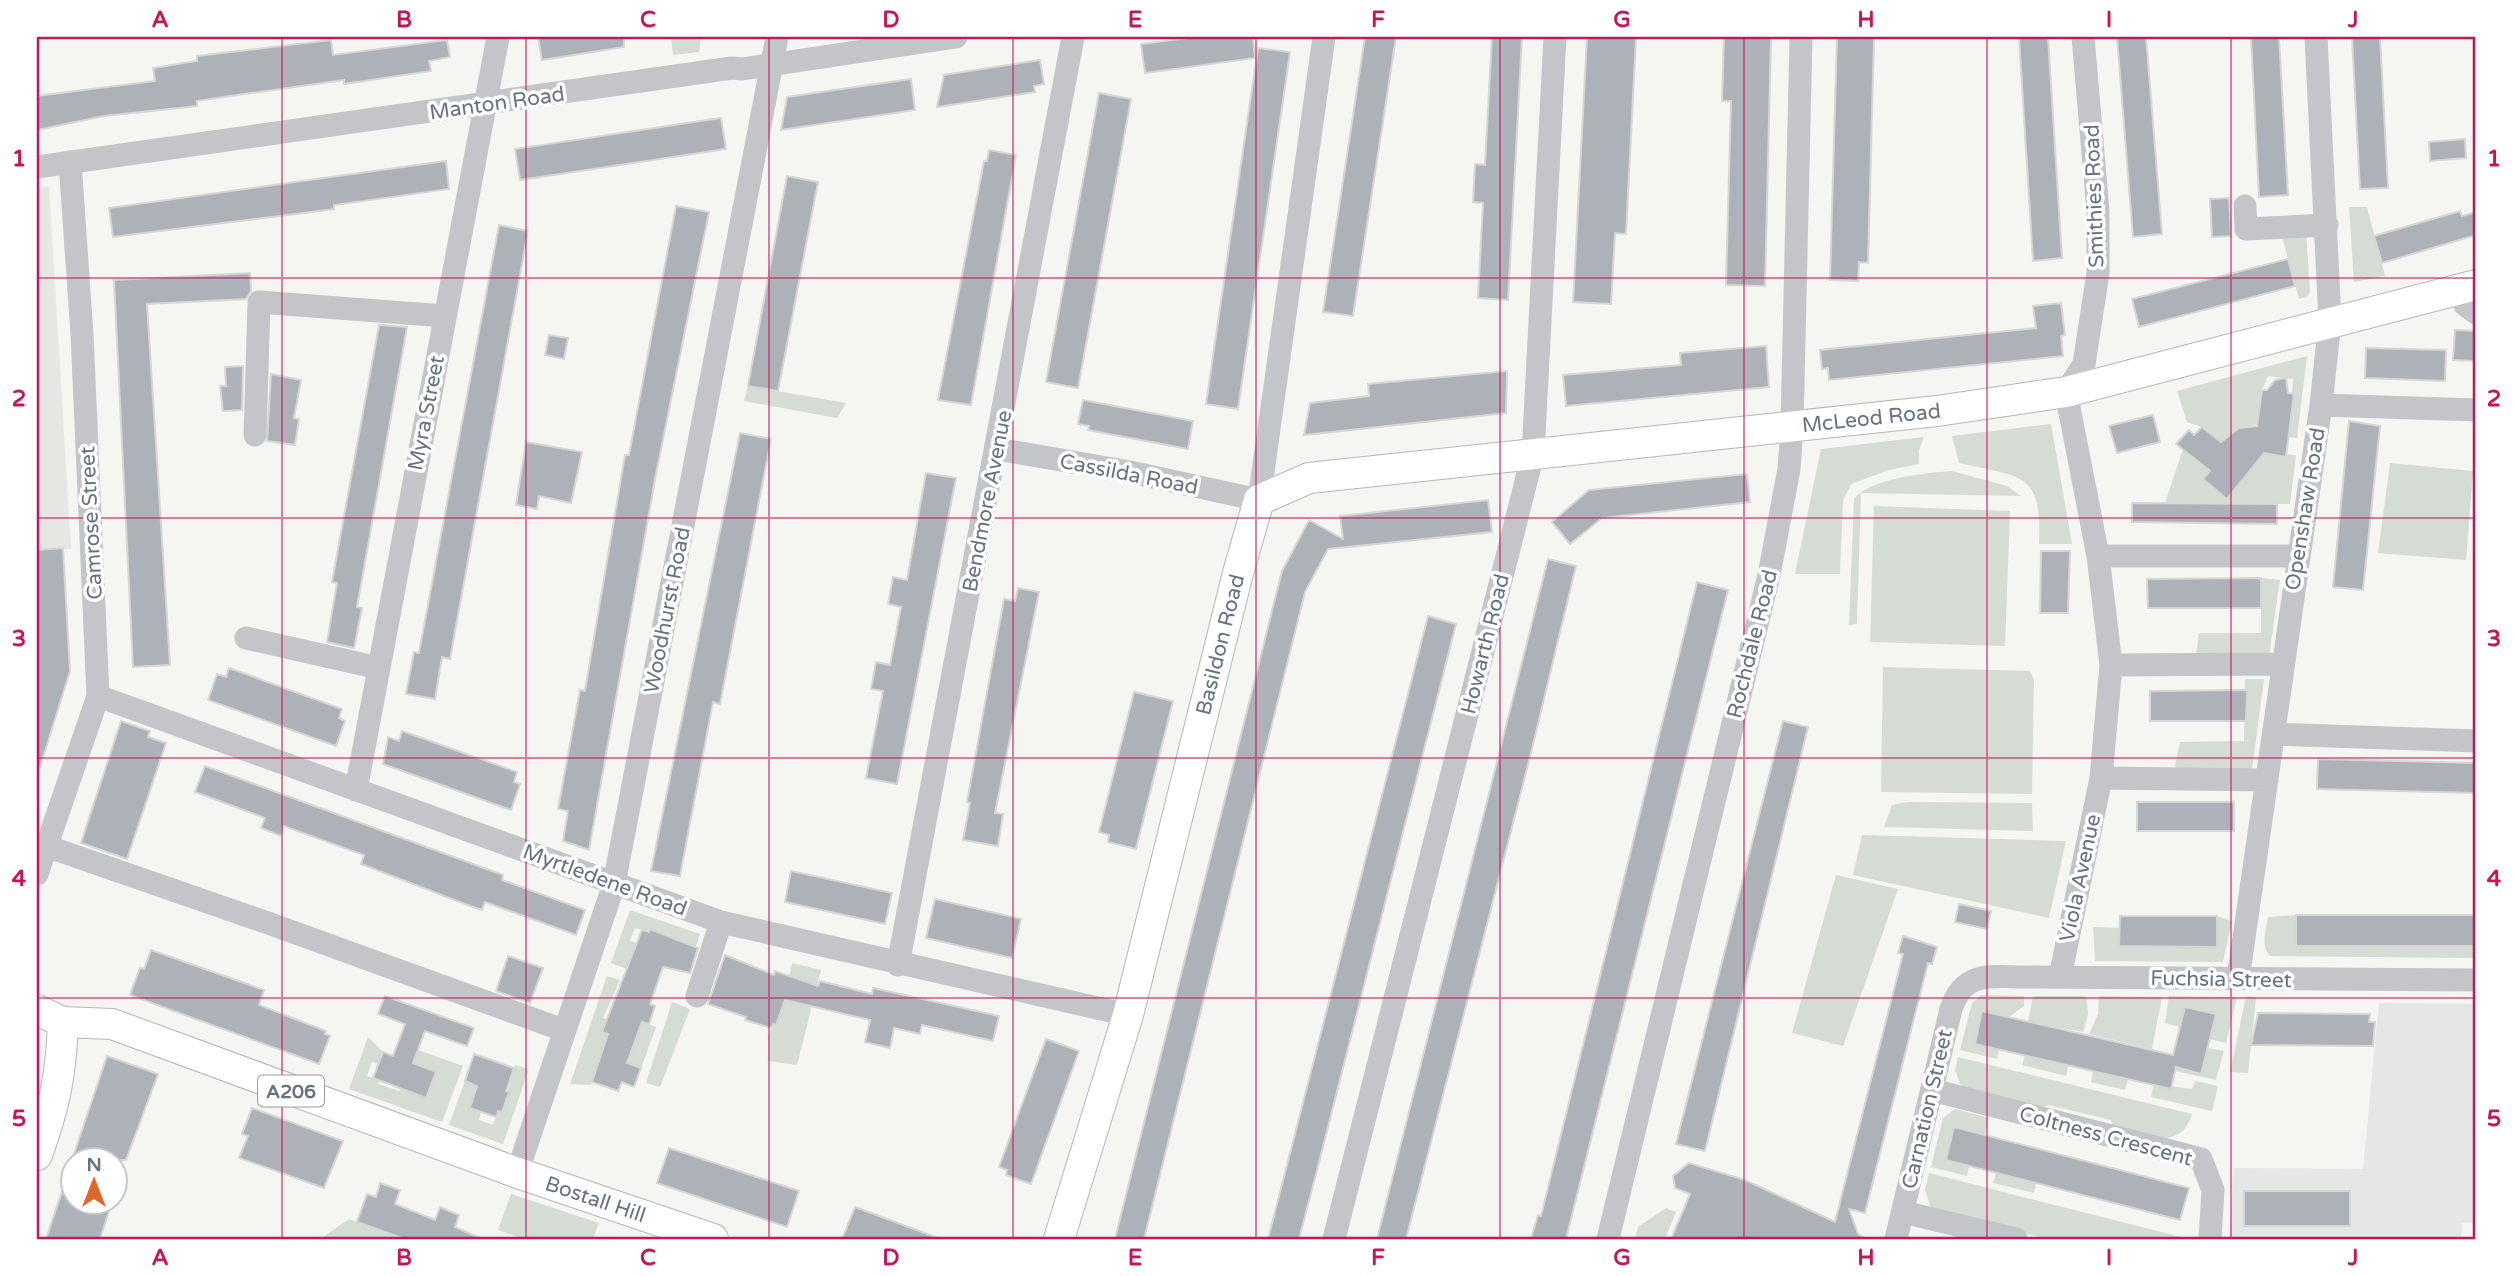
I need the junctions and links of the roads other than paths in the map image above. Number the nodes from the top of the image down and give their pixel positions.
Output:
1 (498, 37) edge
2 (777, 37) edge
3 (956, 37) edge
4 (1073, 37) edge
5 (1324, 37) edge
6 (1555, 37) edge
7 (1801, 37) edge
8 (2083, 37) edge
9 (2316, 37) edge
10 (771, 65) junction
11 (485, 105) junction
12 (70, 162) junction
13 (37, 167) edge
14 (2245, 206) dead end
15 (2327, 225) junction
16 (2471, 296) edge
17 (444, 316) junction
18 (2330, 321) junction
19 (2066, 392) junction
20 (2321, 405) junction
21 (2476, 410) edge
22 (1792, 426) junction
23 (255, 435) dead end
24 (998, 449) junction
25 (1533, 454) junction
26 (1259, 500) junction
27 (2098, 556) junction
28 (2298, 556) junction
29 (246, 638) dead end
30 (2283, 664) junction
31 (2111, 666) junction
32 (379, 668) junction
33 (98, 696) junction
34 (2274, 734) junction
35 (2476, 741) edge
36 (2101, 778) junction
37 (2267, 780) junction
38 (356, 790) junction
39 (46, 846) junction
40 (37, 874) edge
41 (614, 884) junction
42 (721, 922) junction
43 (898, 965) junction
44 (2060, 977) junction
45 (2238, 979) junction
46 (2476, 980) edge
47 (1966, 983) joint
48 (697, 996) dead end
49 (50, 1016) edge
50 (1128, 1016) junction
51 (563, 1030) junction
52 (1933, 1090) junction
53 (37, 1155) edge
54 (517, 1173) junction
55 (1903, 1213) junction
56 (712, 1239) edge
57 (1059, 1239) edge
58 (1334, 1239) edge
59 (1608, 1239) edge
60 (1896, 1239) edge
61 (2016, 1239) edge
62 (2210, 1239) edge

1 - 11 street, Myra Street
2 - 10 street, Woodhurst Road
3 - 10 street, Manton Road
4 - 24 street, Bendmore Avenue
5 - 26 street, Basildon Road
6 - 25 street, Howarth Road
7 - 22 street, Rochdale Road
8 - 19 street, Smithies Road
9 - 15 street, Openshaw Road
10 - 11 street, Manton Road
10 - 41 street, Woodhurst Road
11 - 12 street, Manton Road
11 - 17 street, Myra Street
12 - 13 street, Manton Road
12 - 33 street, Camrose Street
14 - 15 street
15 - 18 street, Openshaw Road
16 - 18 main road, McLeod Road
17 - 23 street
17 - 32 street, Myra Street
18 - 19 main road, McLeod Road
18 - 20 street, Openshaw Road
19 - 22 main road, McLeod Road
19 - 27 street, Viola Avenue
20 - 21 street
20 - 28 street, Openshaw Road
22 - 25 main road, McLeod Road
22 - 59 street, Rochdale Road
24 - 26 street, Cassilda Road
24 - 43 street, Bendmore Avenue
25 - 26 main road, McLeod Road
25 - 58 street, Howarth Road
26 - 50 main road, Basildon Road
27 - 28 street
27 - 31 street, Viola Avenue
28 - 30 street, Openshaw Road
29 - 32 street
30 - 31 street
30 - 34 street, Openshaw Road
31 - 36 street, Viola Avenue
32 - 38 street, Myra Street
33 - 38 street, Myrtledene Road
33 - 39 street, Camrose Street
34 - 35 street
34 - 37 street, Openshaw Road
36 - 37 street
36 - 44 street, Viola Avenue
37 - 45 street, Openshaw Road
38 - 41 street, Myrtledene Road
39 - 40 street, Camrose Street
39 - 51 street
41 - 42 street, Myrtledene Road
41 - 51 street, Woodhurst Road
42 - 43 street, Myrtledene Road
42 - 48 street
43 - 50 street, Myrtledene Road
44 - 45 street, Fuchsia Street
44 - 47 street, Fuchsia Street
45 - 46 street, Fuchsia Street
47 - 52 street, Carnation Street
49 - 53 main road
49 - 54 main road, A206
50 - 57 main road, Basildon Road
51 - 54 street, Woodhurst Road
52 - 55 street, Carnation Street
52 - 62 street, Coltness Crescent
54 - 56 main road, Bostall Hill / A206
55 - 60 street, Carnation Street
55 - 61 street

